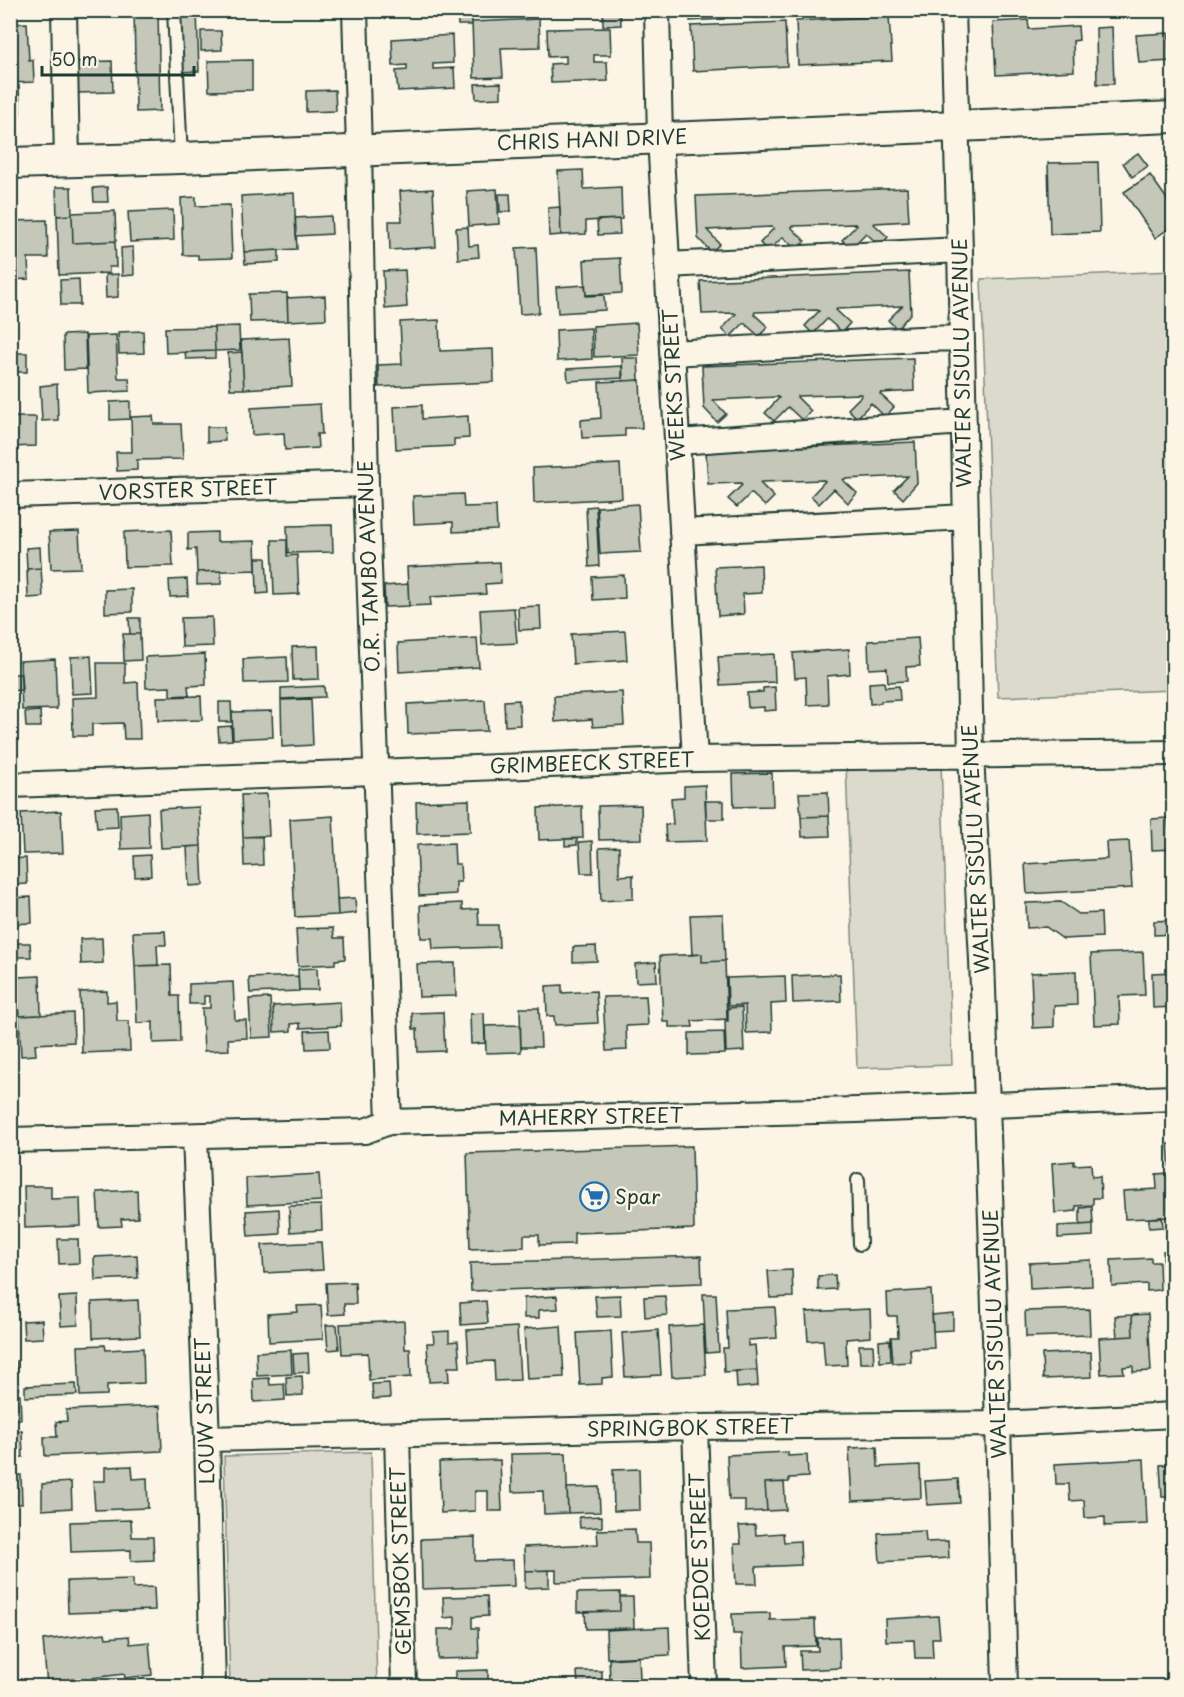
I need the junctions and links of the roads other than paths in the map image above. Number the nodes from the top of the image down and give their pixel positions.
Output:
1 (64, 10) edge
2 (174, 10) edge
3 (355, 10) edge
4 (657, 10) edge
5 (952, 10) edge
6 (1173, 117) edge
7 (956, 126) junction
8 (660, 137) junction
9 (360, 150) junction
10 (181, 158) junction
11 (67, 161) junction
12 (10, 163) edge
13 (960, 250) junction
14 (668, 265) junction
15 (962, 338) junction
16 (672, 353) junction
17 (964, 422) junction
18 (678, 442) junction
19 (366, 484) junction
20 (10, 495) edge
21 (966, 517) junction
22 (682, 532) junction
23 (1173, 753) edge
24 (971, 754) junction
25 (695, 759) junction
26 (376, 772) junction
27 (10, 785) edge
28 (1173, 1098) edge
29 (987, 1107) junction
30 (388, 1122) junction
31 (195, 1136) junction
32 (10, 1140) edge
33 (858, 1180) dead end
34 (860, 1244) dead end
35 (1173, 1415) edge
36 (998, 1424) junction
37 (695, 1427) junction
38 (397, 1436) junction
39 (207, 1439) junction
40 (213, 1686) edge
41 (404, 1686) edge
42 (704, 1686) edge
43 (1005, 1686) edge

1 - 11 street
2 - 10 lane
3 - 9 street, O.R. TAMBO AVENUE
4 - 8 street, WEEKS STREET
5 - 7 street, WALTER SISULU AVENUE
6 - 7 street, CHRIS HANI DRIVE
7 - 8 street, CHRIS HANI DRIVE
7 - 13 street, WALTER SISULU AVENUE
8 - 9 street, CHRIS HANI DRIVE
8 - 14 street, WEEKS STREET
9 - 10 street, CHRIS HANI DRIVE
9 - 19 street, O.R. TAMBO AVENUE
10 - 11 street, CHRIS HANI DRIVE
11 - 12 street, CHRIS HANI DRIVE
13 - 14 street
13 - 15 street, WALTER SISULU AVENUE
14 - 16 street, WEEKS STREET
15 - 16 street
15 - 17 street, WALTER SISULU AVENUE
16 - 18 street, WEEKS STREET
17 - 18 street
17 - 21 street, WALTER SISULU AVENUE
18 - 22 street, WEEKS STREET
19 - 20 street, VORSTER STREET
19 - 26 street, O.R. TAMBO AVENUE
21 - 22 street
21 - 24 street, WALTER SISULU AVENUE
22 - 25 street, WEEKS STREET
23 - 24 street, GRIMBEECK STREET
24 - 25 street, GRIMBEECK STREET
24 - 29 street, WALTER SISULU AVENUE
25 - 26 street, GRIMBEECK STREET
26 - 27 street, GRIMBEECK STREET
26 - 30 street, O.R. TAMBO AVENUE
28 - 29 street, MAHERRY STREET
29 - 30 street, MAHERRY STREET
29 - 36 street, WALTER SISULU AVENUE
30 - 31 street, MAHERRY STREET
31 - 32 street, MAHERRY STREET
31 - 39 street, LOUW STREET
33 - 34 lane
35 - 36 street, SPRINGBOK STREET
36 - 37 street, SPRINGBOK STREET
36 - 43 street, WALTER SISULU AVENUE
37 - 38 street, SPRINGBOK STREET
37 - 42 street, KOEDOE STREET
38 - 39 street, SPRINGBOK STREET
38 - 41 street, GEMSBOK STREET
39 - 40 street, LOUW STREET

